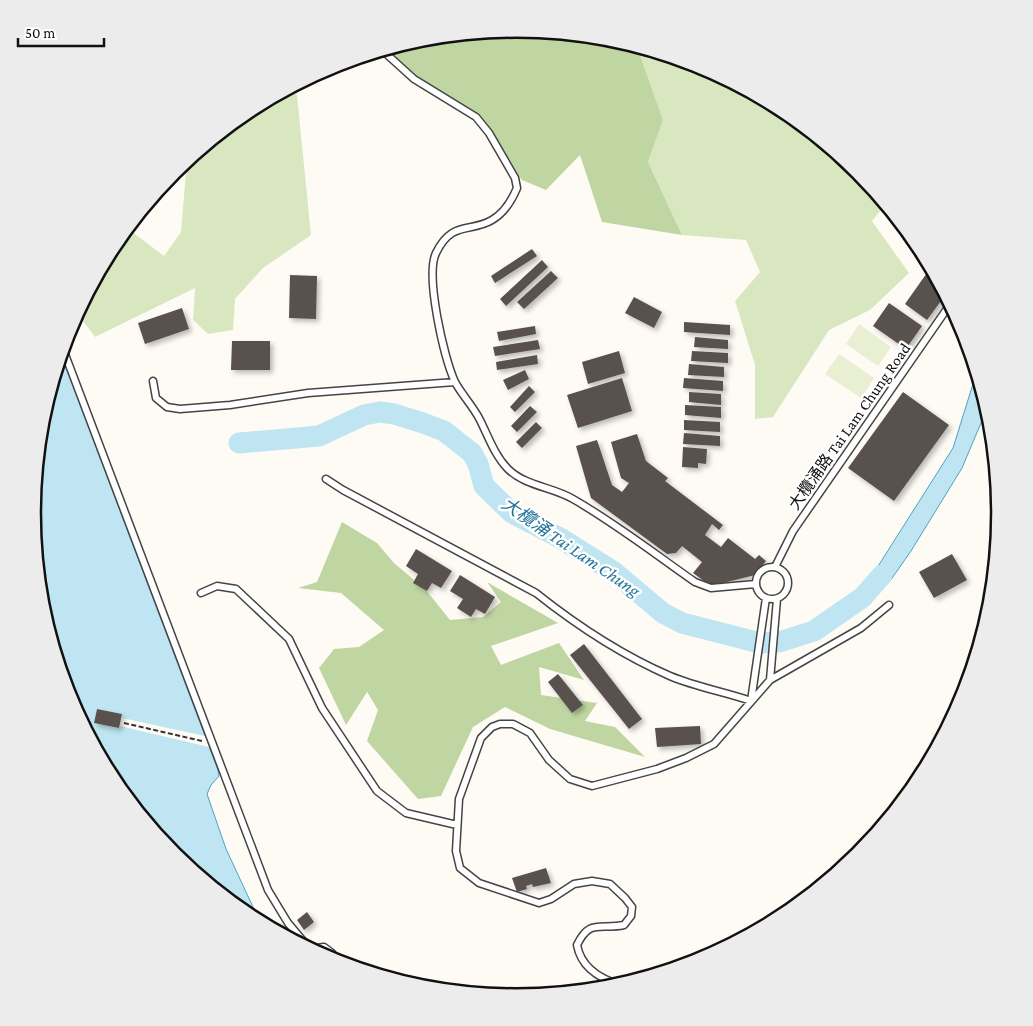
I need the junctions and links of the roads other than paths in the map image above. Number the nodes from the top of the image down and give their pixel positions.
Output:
1 (388, 56) edge
2 (946, 309) edge
3 (67, 359) edge
4 (153, 381) dead end
5 (455, 382) junction
6 (326, 479) dead end
7 (775, 567) junction
8 (756, 584) junction
9 (201, 593) dead end
10 (766, 598) junction
11 (777, 599) junction
12 (889, 604) dead end
13 (770, 680) junction
14 (752, 701) junction
15 (457, 825) junction
16 (297, 934) edge
17 (606, 980) edge

1 - 5 lane
2 - 7 lane, 大欖涌路 Tai Lam Chung Road
3 - 16 lane
4 - 5 lane
5 - 8 lane
6 - 14 lane
7 - 8 lane
7 - 11 lane
8 - 10 lane
9 - 15 lane
10 - 11 lane
10 - 14 lane
11 - 13 lane
12 - 13 lane
13 - 14 lane
14 - 15 lane
15 - 17 lane

